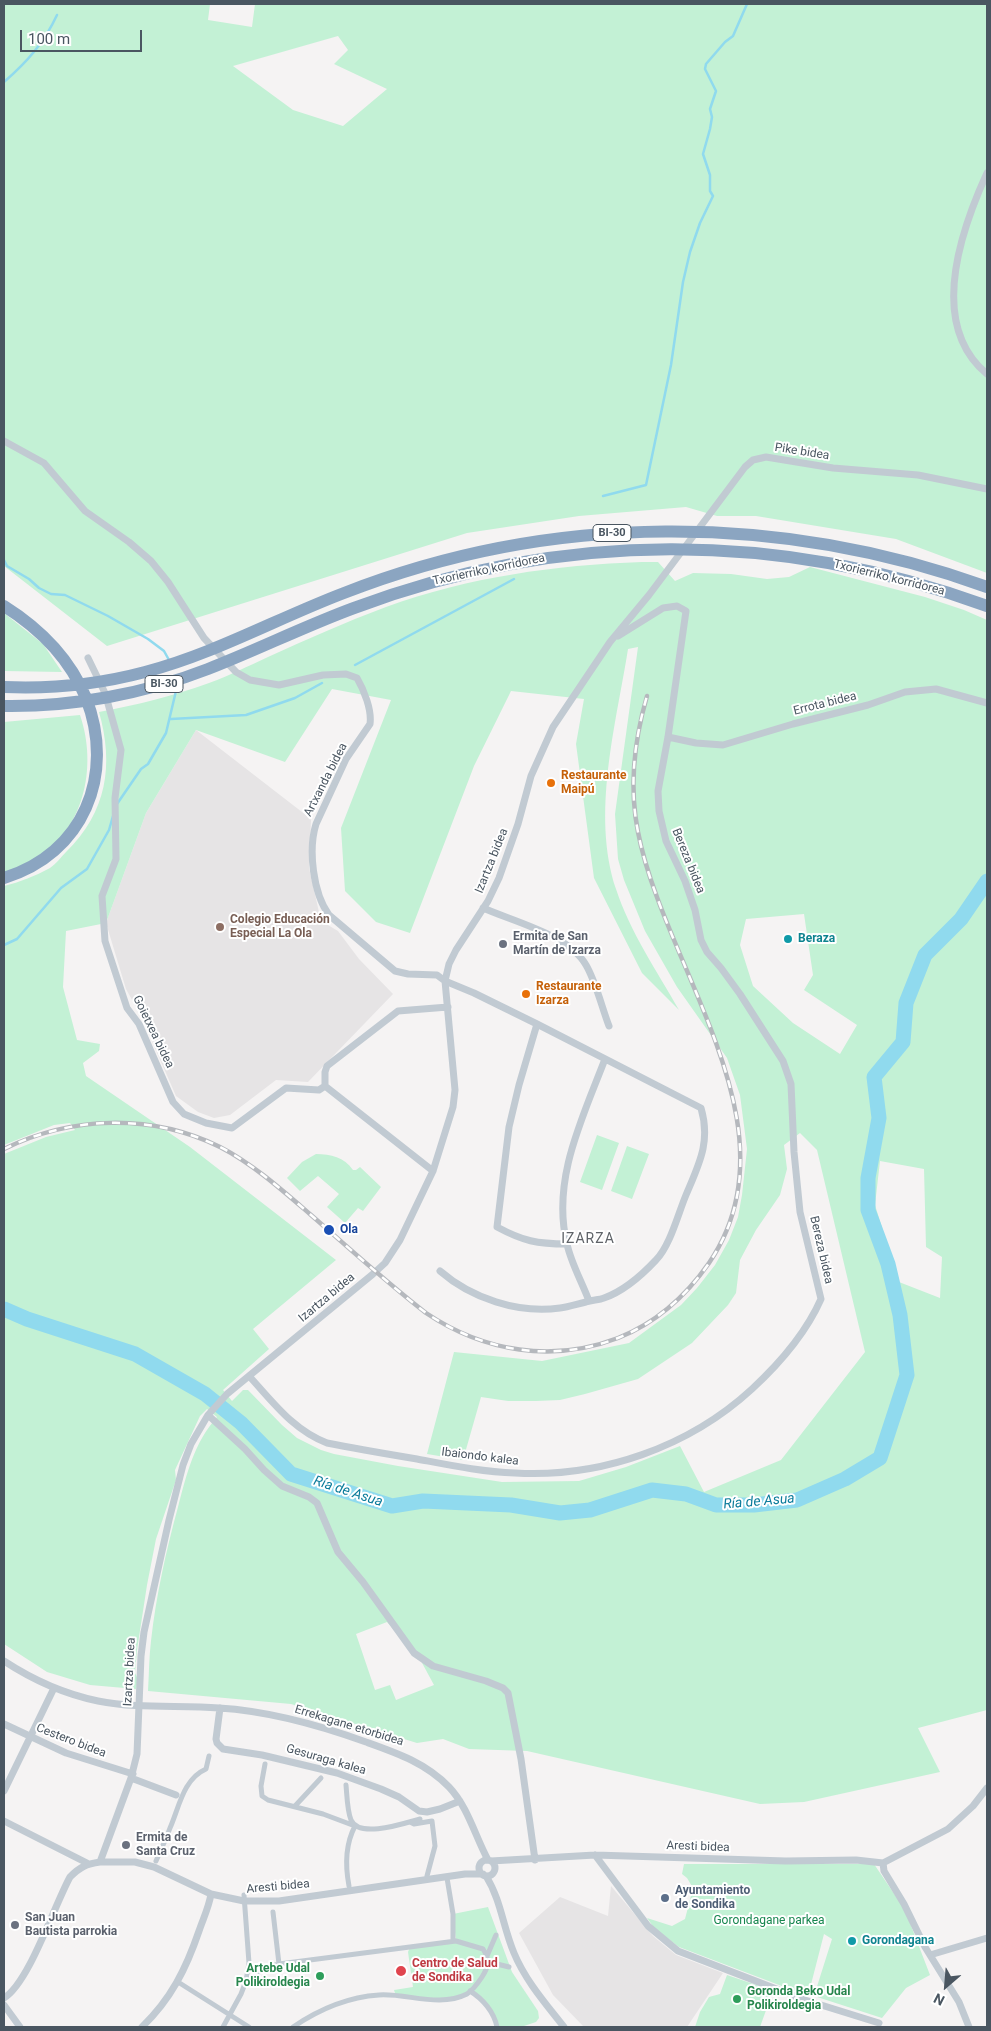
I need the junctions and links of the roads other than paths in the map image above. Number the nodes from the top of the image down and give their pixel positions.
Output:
1 (987, 173) edge
2 (987, 374) edge
3 (4, 441) edge
4 (987, 488) edge
5 (987, 588) edge
6 (649, 595) joint
7 (4, 606) edge
8 (987, 606) edge
9 (610, 642) junction
10 (88, 658) dead end
11 (4, 687) edge
12 (987, 703) edge
13 (4, 706) edge
14 (668, 737) junction
15 (4, 878) edge
16 (483, 908) junction
17 (445, 981) junction
18 (448, 1007) junction
19 (537, 1024) junction
20 (609, 1026) dead end
21 (605, 1059) junction
22 (325, 1086) junction
23 (432, 1171) junction
24 (567, 1244) junction
25 (440, 1271) dead end
26 (821, 1299) joint
27 (589, 1301) junction
28 (248, 1376) junction
29 (209, 1414) junction
30 (4, 1661) edge
31 (54, 1688) junction
32 (140, 1705) junction
33 (220, 1708) junction
34 (4, 1724) edge
35 (31, 1737) junction
36 (209, 1756) dead end
37 (265, 1764) dead end
38 (132, 1776) junction
39 (322, 1778) dead end
40 (346, 1785) dead end
41 (986, 1789) edge
42 (4, 1791) edge
43 (176, 1795) dead end
44 (460, 1801) junction
45 (295, 1806) junction
46 (420, 1819) dead end
47 (4, 1821) edge
48 (409, 1822) junction
49 (355, 1826) junction
50 (595, 1855) junction
51 (535, 1860) junction
52 (156, 1861) dead end
53 (513, 1861) junction
54 (100, 1862) junction
55 (485, 1862) junction
56 (87, 1863) junction
57 (883, 1863) junction
58 (495, 1870) junction
59 (465, 1874) junction
60 (484, 1875) junction
61 (427, 1876) dead end
62 (447, 1878) junction
63 (349, 1886) dead end
64 (494, 1889) junction
65 (211, 1894) junction
66 (244, 1898) junction
67 (273, 1912) dead end
68 (496, 1935) dead end
69 (987, 1938) edge
70 (453, 1941) junction
71 (930, 1955) junction
72 (488, 1959) junction
73 (279, 1964) junction
74 (509, 1967) dead end
75 (246, 1980) junction
76 (178, 1982) junction
77 (470, 1991) junction
78 (4, 1998) edge
79 (4, 2005) edge
80 (230, 2015) junction
81 (879, 2023) dead end
82 (560, 2026) edge
83 (20, 2027) edge
84 (142, 2027) edge
85 (223, 2027) edge
86 (249, 2027) edge
87 (293, 2027) edge
88 (497, 2027) edge
89 (969, 2027) edge

1 - 2 street
3 - 17 street, Artxanda bidea
4 - 6 street, Pike bidea
5 - 11 highway, Txorierriko korridorea / BI-30
6 - 9 street, Izartza bidea
7 - 15 highway
8 - 13 highway, Txorierriko korridorea / BI-30
9 - 14 street, Bereza bidea
9 - 16 street, Izartza bidea
10 - 22 street, Goietxea bidea
12 - 14 street, Errota bidea
14 - 26 street, Bereza bidea
16 - 17 street, Izartza bidea
16 - 20 street
17 - 18 street, Izartza bidea
17 - 19 street
18 - 22 street
18 - 23 street, Izartza bidea
19 - 21 street
19 - 24 street
21 - 24 street
21 - 27 street
22 - 23 street
23 - 28 street, Izartza bidea
24 - 27 street
25 - 27 street
26 - 28 street, Ibaiondo kalea
28 - 29 street, Izartza bidea
29 - 32 street, Izartza bidea
29 - 51 street
30 - 31 street, Errekagane etorbidea
31 - 32 street, Errekagane etorbidea
31 - 35 street
32 - 33 street, Errekagane etorbidea
32 - 38 street, Izartza bidea
33 - 44 street, Errekagane etorbidea
33 - 44 street, Gesuraga kalea
34 - 35 street, Cestero bidea
35 - 38 street, Cestero bidea
35 - 42 street
36 - 52 street
37 - 45 street
38 - 43 street, Cestero bidea
38 - 54 street, Izartza bidea
39 - 45 street
40 - 49 street
41 - 57 street
44 - 55 street, Errekagane etorbidea
45 - 49 street
46 - 48 street
47 - 56 street
48 - 49 street
48 - 61 street
49 - 63 street
50 - 51 street, Aresti bidea
50 - 57 street, Aresti bidea
50 - 81 street
51 - 53 street, Aresti bidea
53 - 55 street, Aresti bidea
53 - 58 street, Aresti bidea
54 - 56 street
54 - 65 street, Aresti bidea
55 - 58 street
55 - 59 street, Aresti bidea
55 - 60 street
56 - 78 street
57 - 71 street
58 - 60 street, Aresti bidea
58 - 64 street
59 - 60 street, Aresti bidea
59 - 62 street, Aresti bidea
60 - 64 street
62 - 66 street, Aresti bidea
62 - 70 street
64 - 82 street
65 - 66 street, Aresti bidea
65 - 76 street
66 - 75 street
67 - 73 street
68 - 72 street
69 - 71 street
70 - 72 street
70 - 73 street
71 - 89 street
72 - 74 street
72 - 77 street
73 - 75 street
75 - 80 street
76 - 80 street
76 - 84 street
77 - 87 street
77 - 88 street
79 - 83 street
80 - 85 street
80 - 86 street

